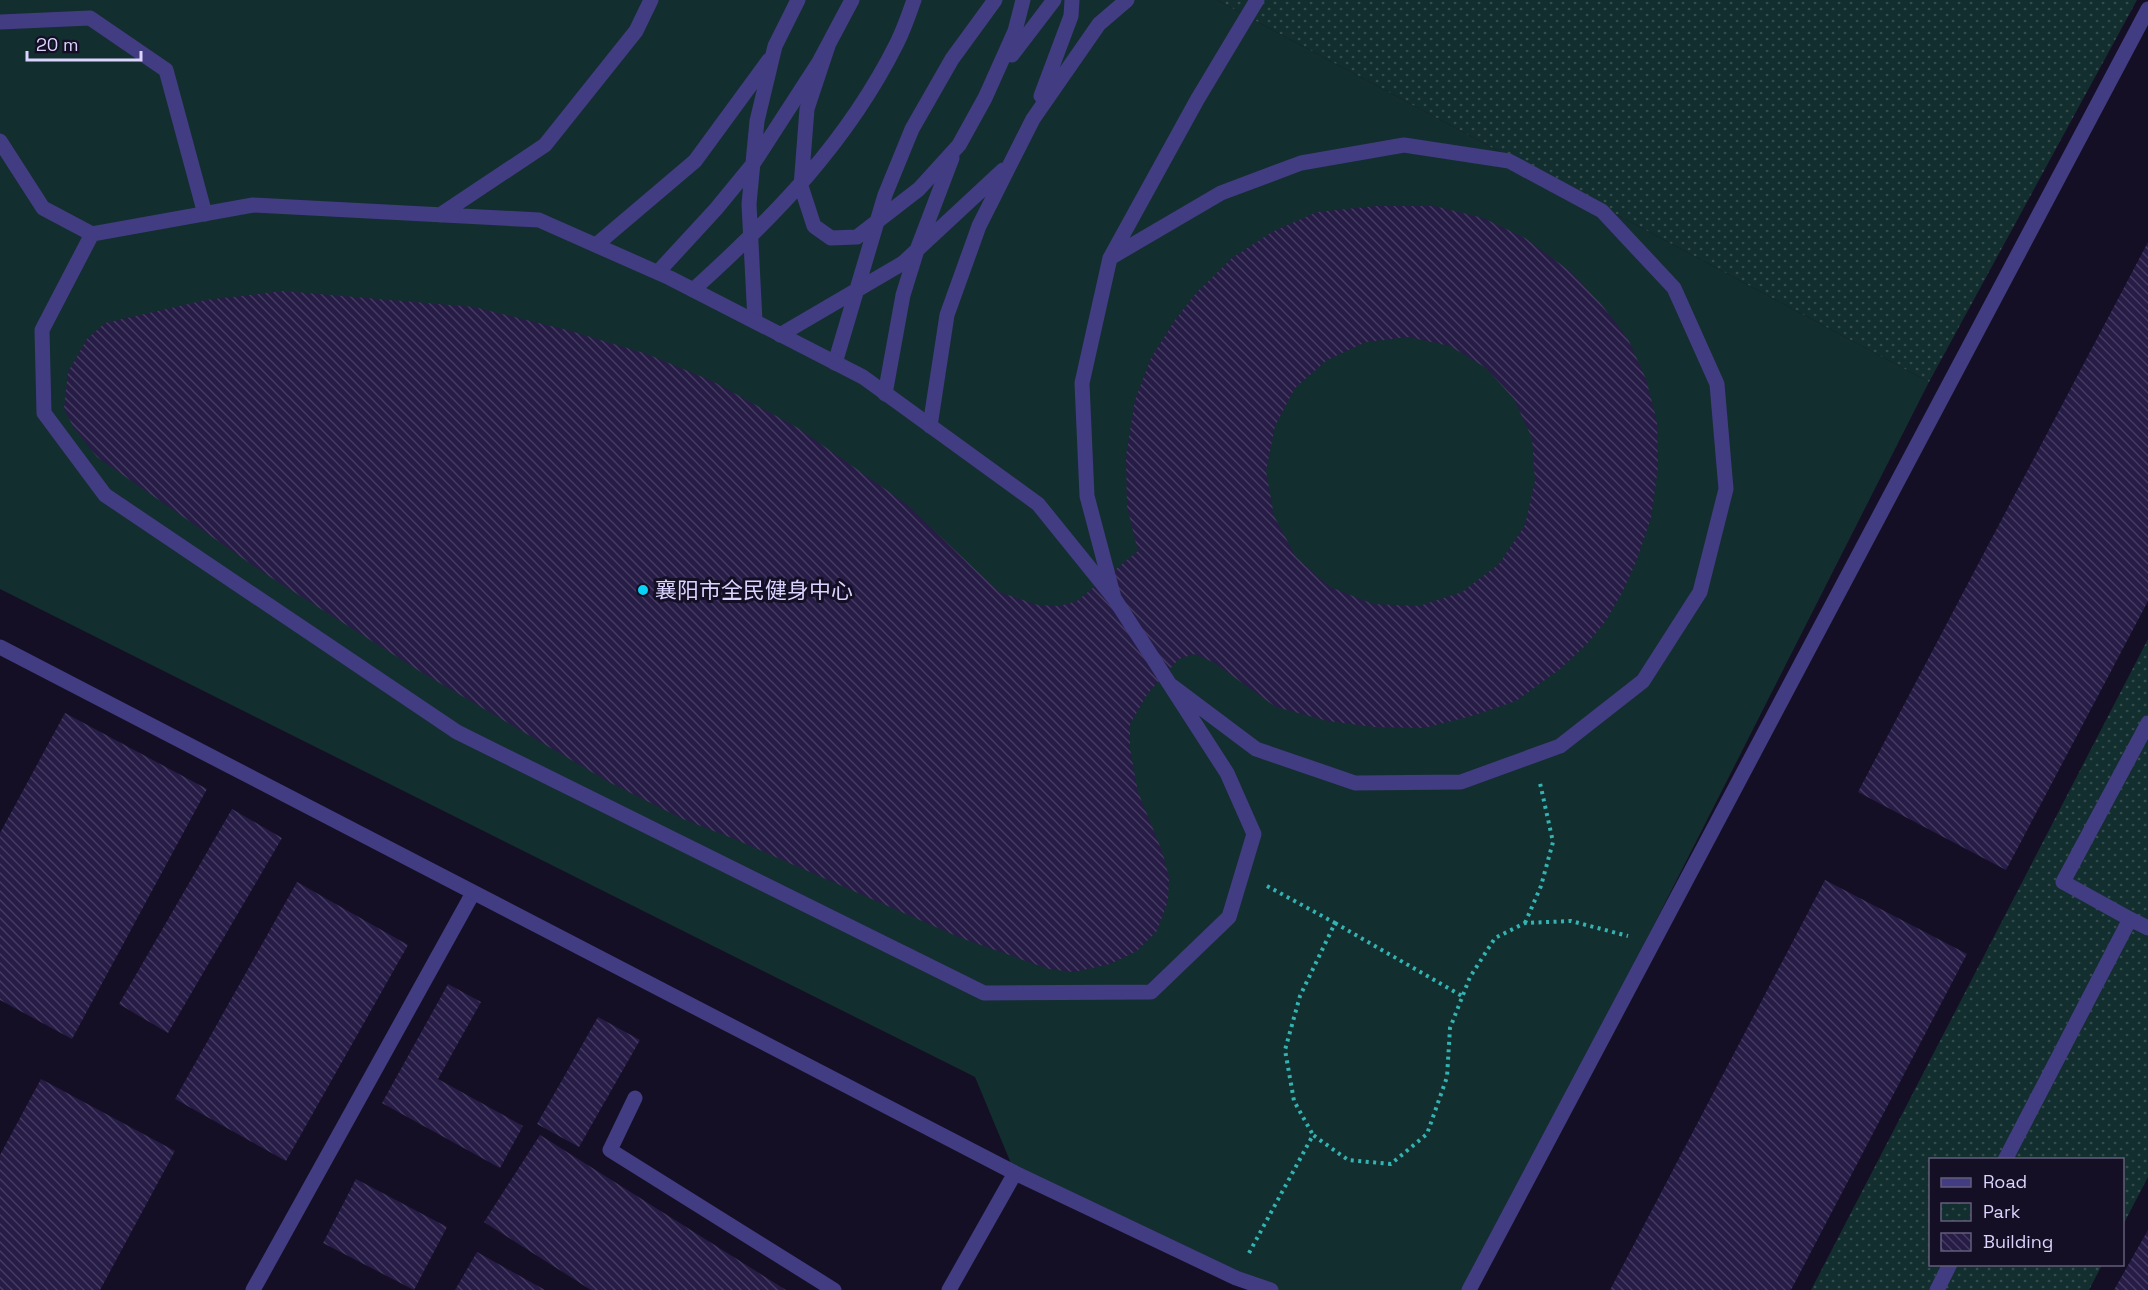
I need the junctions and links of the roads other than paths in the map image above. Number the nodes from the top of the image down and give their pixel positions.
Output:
1 (651, 0) edge
2 (798, 0) edge
3 (852, 0) edge
4 (914, 0) edge
5 (995, 0) edge
6 (1023, 0) edge
7 (1054, 0) edge
8 (1072, 0) edge
9 (1127, 0) edge
10 (1257, 0) edge
11 (2148, 9) edge
12 (0, 22) edge
13 (829, 43) junction
14 (775, 46) junction
15 (985, 98) junction
16 (1033, 119) junction
17 (0, 141) edge
18 (959, 145) junction
19 (1011, 163) junction
20 (753, 164) junction
21 (801, 186) junction
22 (205, 214) junction
23 (440, 214) junction
24 (877, 222) junction
25 (92, 234) junction
26 (750, 238) junction
27 (596, 245) junction
28 (917, 249) junction
29 (1110, 258) junction
30 (658, 272) junction
31 (693, 290) junction
32 (856, 291) junction
33 (755, 321) junction
34 (780, 335) junction
35 (835, 363) junction
36 (885, 394) junction
37 (930, 426) junction
38 (1114, 598) junction
39 (0, 647) edge
40 (1172, 686) junction
41 (2148, 723) edge
42 (473, 892) junction
43 (2130, 919) junction
44 (2148, 928) edge
45 (635, 1098) dead end
46 (2006, 1158) edge
47 (1015, 1173) junction
48 (1949, 1266) edge
49 (253, 1290) edge
50 (834, 1290) edge
51 (949, 1290) edge
52 (1271, 1290) edge
53 (1469, 1290) edge
54 (1937, 1290) edge

1 - 23 street
2 - 14 street
3 - 13 street
4 - 21 street
5 - 24 street
6 - 15 street
7 - 15 street
8 - 16 street
9 - 16 street
10 - 29 street
11 - 53 street
12 - 22 street
13 - 20 street
13 - 21 street
14 - 20 street
14 - 27 street
15 - 18 street
16 - 19 street
17 - 25 street
18 - 24 street
18 - 28 street
19 - 28 street
19 - 37 street
20 - 26 street
20 - 30 street
21 - 24 street
21 - 26 street
22 - 23 street
22 - 25 street
23 - 27 street
24 - 32 street
25 - 40 street
26 - 31 street
26 - 33 street
27 - 30 street
28 - 32 street
28 - 36 street
29 - 38 street
29 - 40 street
30 - 31 street
31 - 33 street
32 - 34 street
32 - 35 street
33 - 34 street
34 - 35 street
35 - 36 street
36 - 37 street
37 - 38 street
38 - 40 street
39 - 42 street
41 - 43 street
42 - 47 street
42 - 49 street
43 - 44 street
43 - 46 street
45 - 50 street
47 - 51 street
47 - 52 street
48 - 54 street

